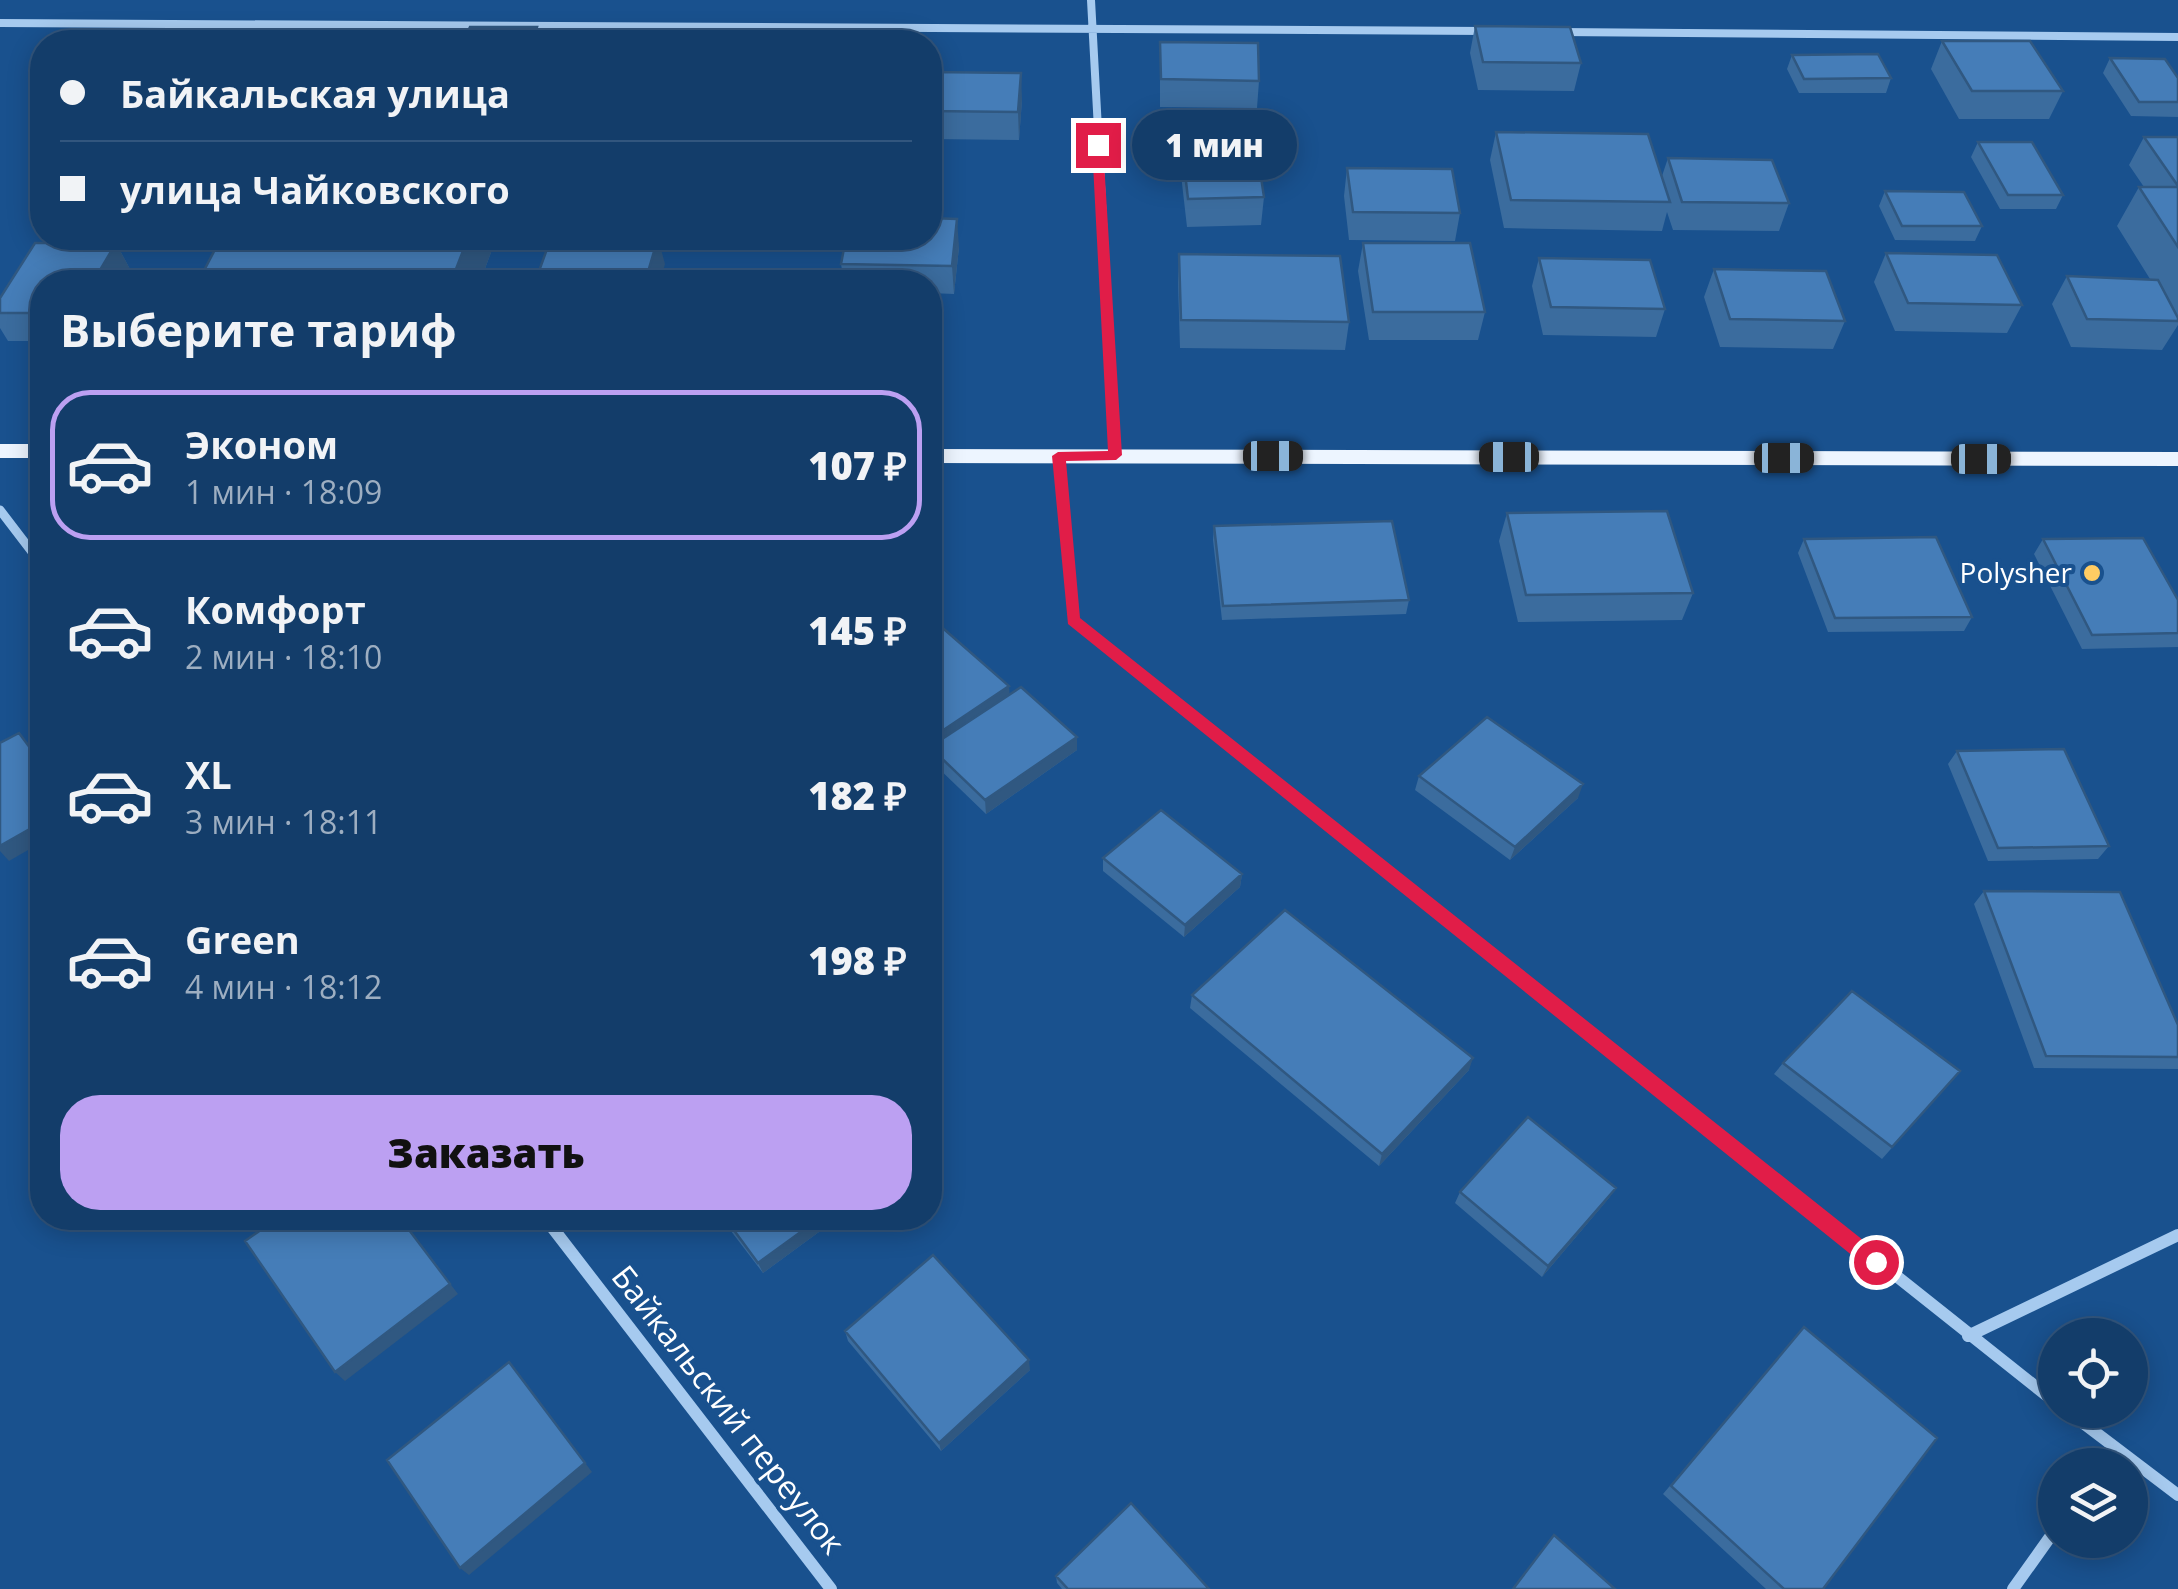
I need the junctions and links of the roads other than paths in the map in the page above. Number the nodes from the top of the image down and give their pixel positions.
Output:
1 (1091, 0) edge
2 (0, 23) edge
3 (1091, 28) junction
4 (1506, 32) edge
5 (1545, 32) edge
6 (2178, 37) edge
7 (0, 451) edge
8 (30, 451) edge
9 (1116, 455) junction
10 (942, 456) edge
11 (1058, 456) junction
12 (2178, 460) edge
13 (0, 510) edge
14 (30, 550) edge
15 (554, 1230) edge
16 (2178, 1235) edge
17 (1968, 1336) junction
18 (2038, 1389) edge
19 (2089, 1428) edge
20 (2115, 1448) edge
21 (2148, 1472) edge
22 (2178, 1494) edge
23 (2038, 1553) edge
24 (831, 1589) edge
25 (2012, 1589) edge

1 - 3 street
2 - 3 street
3 - 4 street
3 - 9 street
5 - 6 street
7 - 8 main road
9 - 11 main road
9 - 12 main road
10 - 11 main road
11 - 17 street
13 - 14 street
15 - 24 street, Байкальский переулок
16 - 17 street
17 - 18 street
19 - 20 street
21 - 22 street
23 - 25 street

